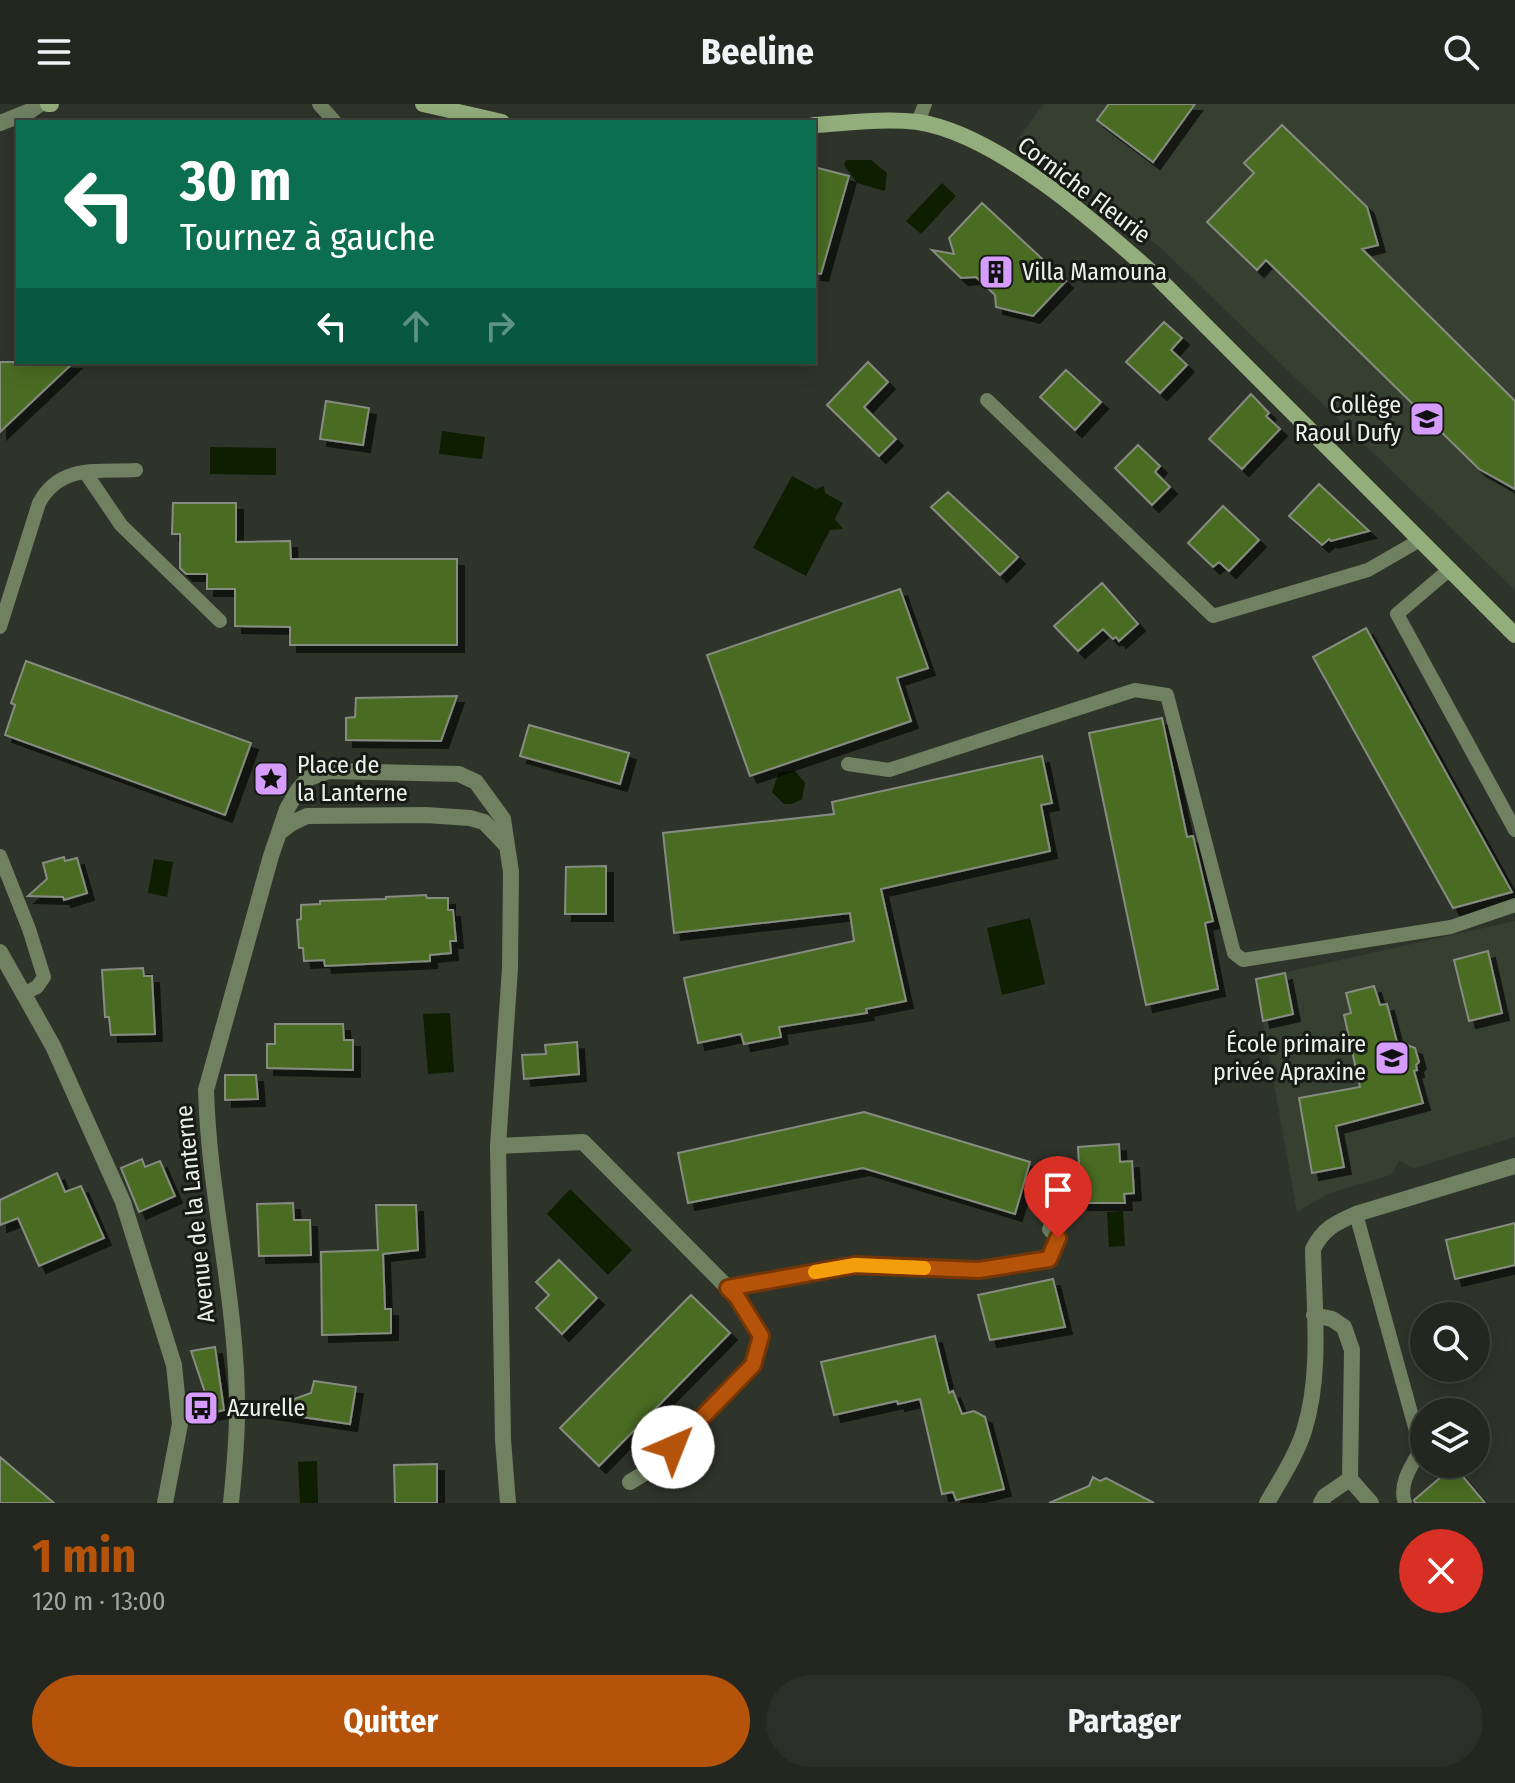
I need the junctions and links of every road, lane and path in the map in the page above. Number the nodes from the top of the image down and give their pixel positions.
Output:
1 (40, 104) edge
2 (319, 104) edge
3 (423, 104) edge
4 (925, 104) edge
5 (333, 120) edge
6 (493, 120) edge
7 (918, 122) junction
8 (0, 123) edge
9 (816, 125) edge
10 (987, 400) dead end
11 (136, 470) dead end
12 (85, 472) junction
13 (1420, 540) junction
14 (1450, 569) junction
15 (220, 621) dead end
16 (0, 627) edge
17 (1515, 635) edge
18 (848, 764) dead end
19 (1515, 830) edge
20 (278, 834) junction
21 (509, 848) junction
22 (0, 856) edge
23 (1515, 905) edge
24 (0, 952) edge
25 (23, 994) junction
26 (498, 1146) junction
27 (1515, 1166) edge
28 (1356, 1214) junction
29 (1050, 1229) dead end
30 (728, 1288) junction
31 (1314, 1315) junction
32 (1350, 1479) junction
33 (630, 1482) dead end
34 (165, 1503) edge
35 (231, 1503) edge
36 (508, 1503) edge
37 (1267, 1503) edge
38 (1321, 1503) edge
39 (1371, 1503) edge
40 (1405, 1503) edge

1 - 8 street
2 - 5 lane
3 - 6 main road
4 - 7 lane
7 - 9 main road, Corniche Fleurie
7 - 13 main road, Corniche Fleurie
10 - 13 lane
11 - 12 lane
12 - 15 lane
12 - 16 lane
13 - 14 main road, Corniche Fleurie
14 - 17 main road, Corniche Fleurie
14 - 19 lane
18 - 23 lane
20 - 21 street
20 - 21 street, Avenue de la Lanterne
20 - 35 street, Avenue de la Lanterne
21 - 26 street, Avenue de la Lanterne
22 - 25 lane
24 - 25 street, Avenue de la Lanterne
25 - 34 street, Avenue de la Lanterne
26 - 30 street
26 - 36 street, Avenue de la Lanterne
27 - 28 street
28 - 31 street
28 - 40 lane
29 - 30 street
30 - 33 street
31 - 32 street
31 - 37 street
32 - 38 street
32 - 39 street

